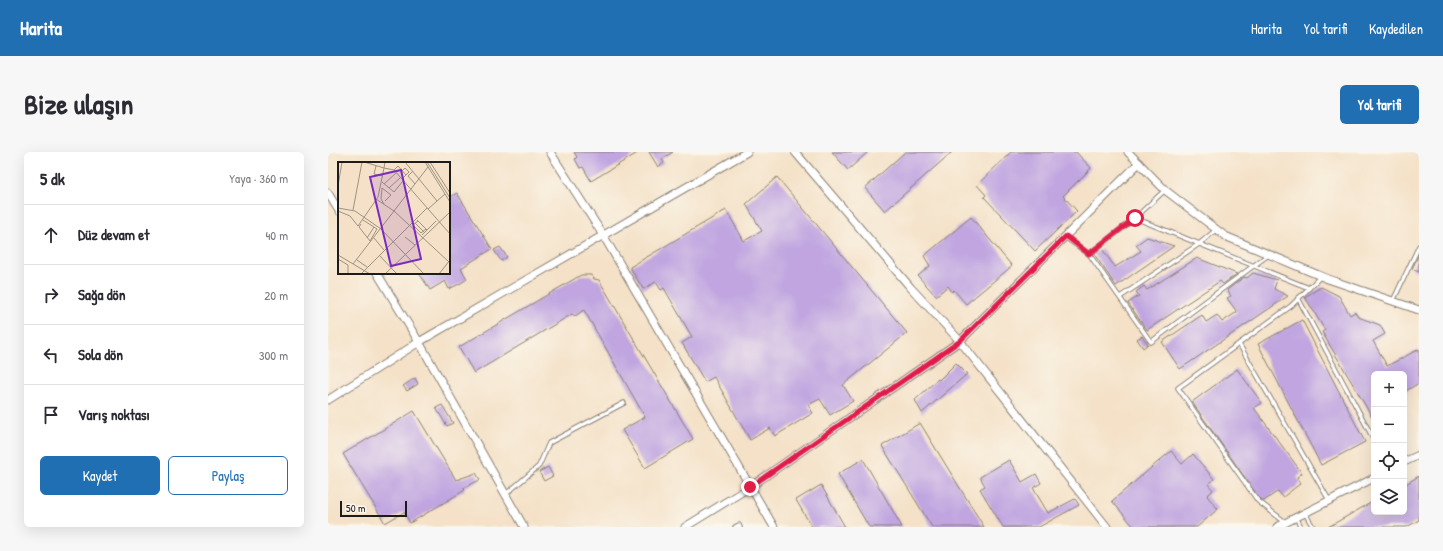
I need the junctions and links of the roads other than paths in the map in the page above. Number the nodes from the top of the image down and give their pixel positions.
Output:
1 (550, 152) edge
2 (747, 152) edge
3 (794, 152) edge
4 (1128, 152) edge
5 (1139, 164) junction
6 (1165, 190) junction
7 (328, 193) edge
8 (338, 209) edge
9 (1135, 218) junction
10 (1217, 229) junction
11 (603, 235) junction
12 (1066, 236) junction
13 (1199, 244) junction
14 (1419, 246) edge
15 (1089, 254) junction
16 (1269, 254) junction
17 (1253, 265) junction
18 (378, 274) edge
19 (1321, 276) junction
20 (1309, 288) junction
21 (1120, 297) junction
22 (1298, 298) junction
23 (1393, 301) junction
24 (1419, 310) edge
25 (960, 341) junction
26 (419, 342) junction
27 (1239, 344) junction
28 (328, 400) edge
29 (624, 403) dead end
30 (1371, 434) edge
31 (1419, 455) edge
32 (1407, 461) edge
33 (1372, 479) edge
34 (750, 487) junction
35 (506, 494) junction
36 (1330, 500) junction
37 (1305, 513) junction
38 (1296, 517) junction
39 (1286, 523) junction
40 (524, 527) edge
41 (685, 527) edge
42 (735, 527) edge
43 (740, 527) edge
44 (774, 527) edge
45 (1106, 527) edge
46 (1277, 527) edge
47 (1301, 527) edge
48 (1313, 527) edge

1 - 11 street
2 - 11 street
3 - 25 street
4 - 5 street
5 - 6 street
5 - 12 street
6 - 9 lane
6 - 10 street
7 - 8 street
9 - 13 lane
9 - 15 lane
10 - 13 lane
10 - 16 street
11 - 26 street
11 - 34 street
12 - 15 lane
12 - 25 street
13 - 17 lane
13 - 21 lane
14 - 23 lane
15 - 21 lane
16 - 17 lane
16 - 19 street
17 - 20 lane
17 - 21 lane
18 - 26 street
19 - 20 lane
19 - 23 street
20 - 22 lane
22 - 27 lane
22 - 30 lane
23 - 24 street
25 - 34 street
25 - 45 street
26 - 28 street
26 - 35 street
27 - 36 lane
27 - 39 lane
29 - 35 lane
31 - 32 street
33 - 36 street
34 - 41 street
34 - 44 street
35 - 40 street
36 - 37 street
37 - 38 street
37 - 48 lane
38 - 39 street
38 - 47 lane
39 - 46 street
42 - 43 lane

